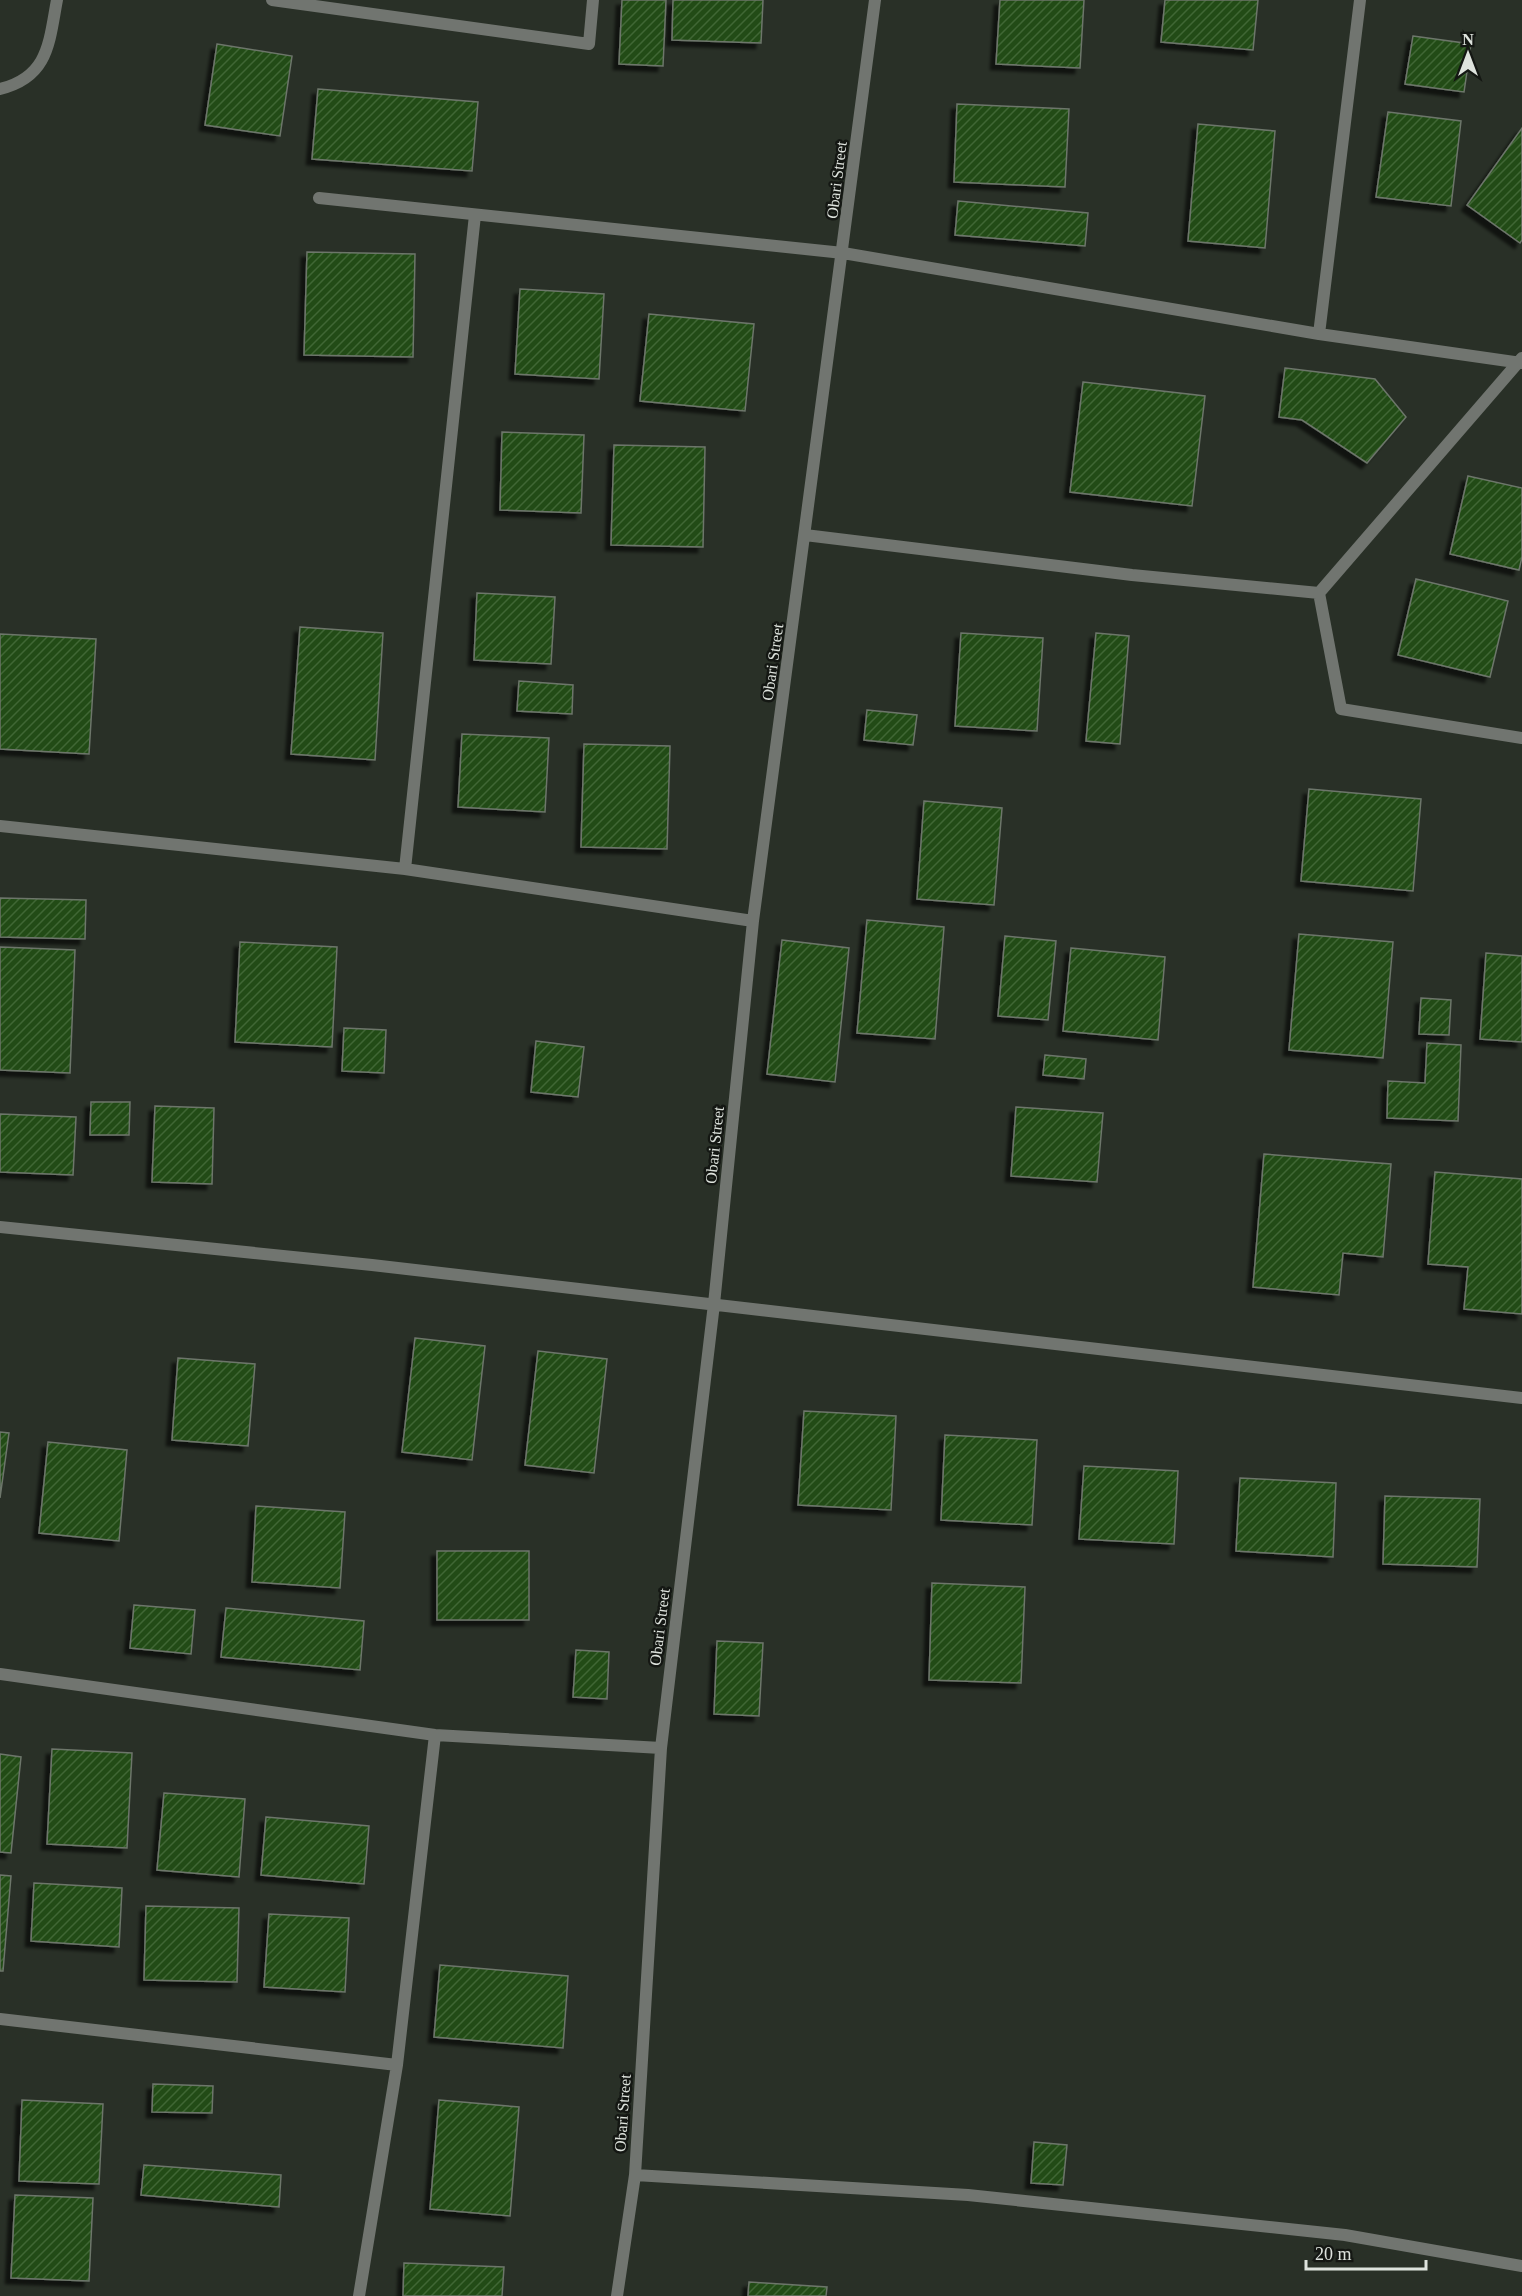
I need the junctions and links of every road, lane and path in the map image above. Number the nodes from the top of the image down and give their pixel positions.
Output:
1 (57, 0) edge
2 (272, 0) edge
3 (593, 0) edge
4 (875, 0) edge
5 (1360, 0) edge
6 (0, 89) edge
7 (319, 198) dead end
8 (475, 215) junction
9 (843, 253) junction
10 (1318, 334) junction
11 (1521, 361) edge
12 (806, 535) junction
13 (1318, 593) junction
14 (1522, 738) edge
15 (0, 826) edge
16 (405, 869) junction
17 (753, 921) junction
18 (0, 1227) edge
19 (714, 1304) junction
20 (1522, 1398) edge
21 (0, 1674) edge
22 (435, 1735) junction
23 (662, 1748) junction
24 (0, 2019) edge
25 (397, 2065) junction
26 (635, 2175) junction
27 (1522, 2266) edge
28 (359, 2296) edge
29 (617, 2296) edge

1 - 6 street
2 - 3 street
4 - 9 street, Obari Street
5 - 10 street
7 - 8 street
8 - 9 street
8 - 16 street
9 - 10 street
9 - 12 street, Obari Street
10 - 11 street
11 - 13 street
12 - 13 street
12 - 17 street, Obari Street
13 - 14 street
15 - 16 street
16 - 17 street
17 - 19 street, Obari Street
18 - 19 street
19 - 20 street
19 - 23 street, Obari Street
21 - 22 street
22 - 23 street
22 - 25 street
23 - 26 street, Obari Street
24 - 25 street
25 - 28 street
26 - 27 street
26 - 29 street, Obari Street

